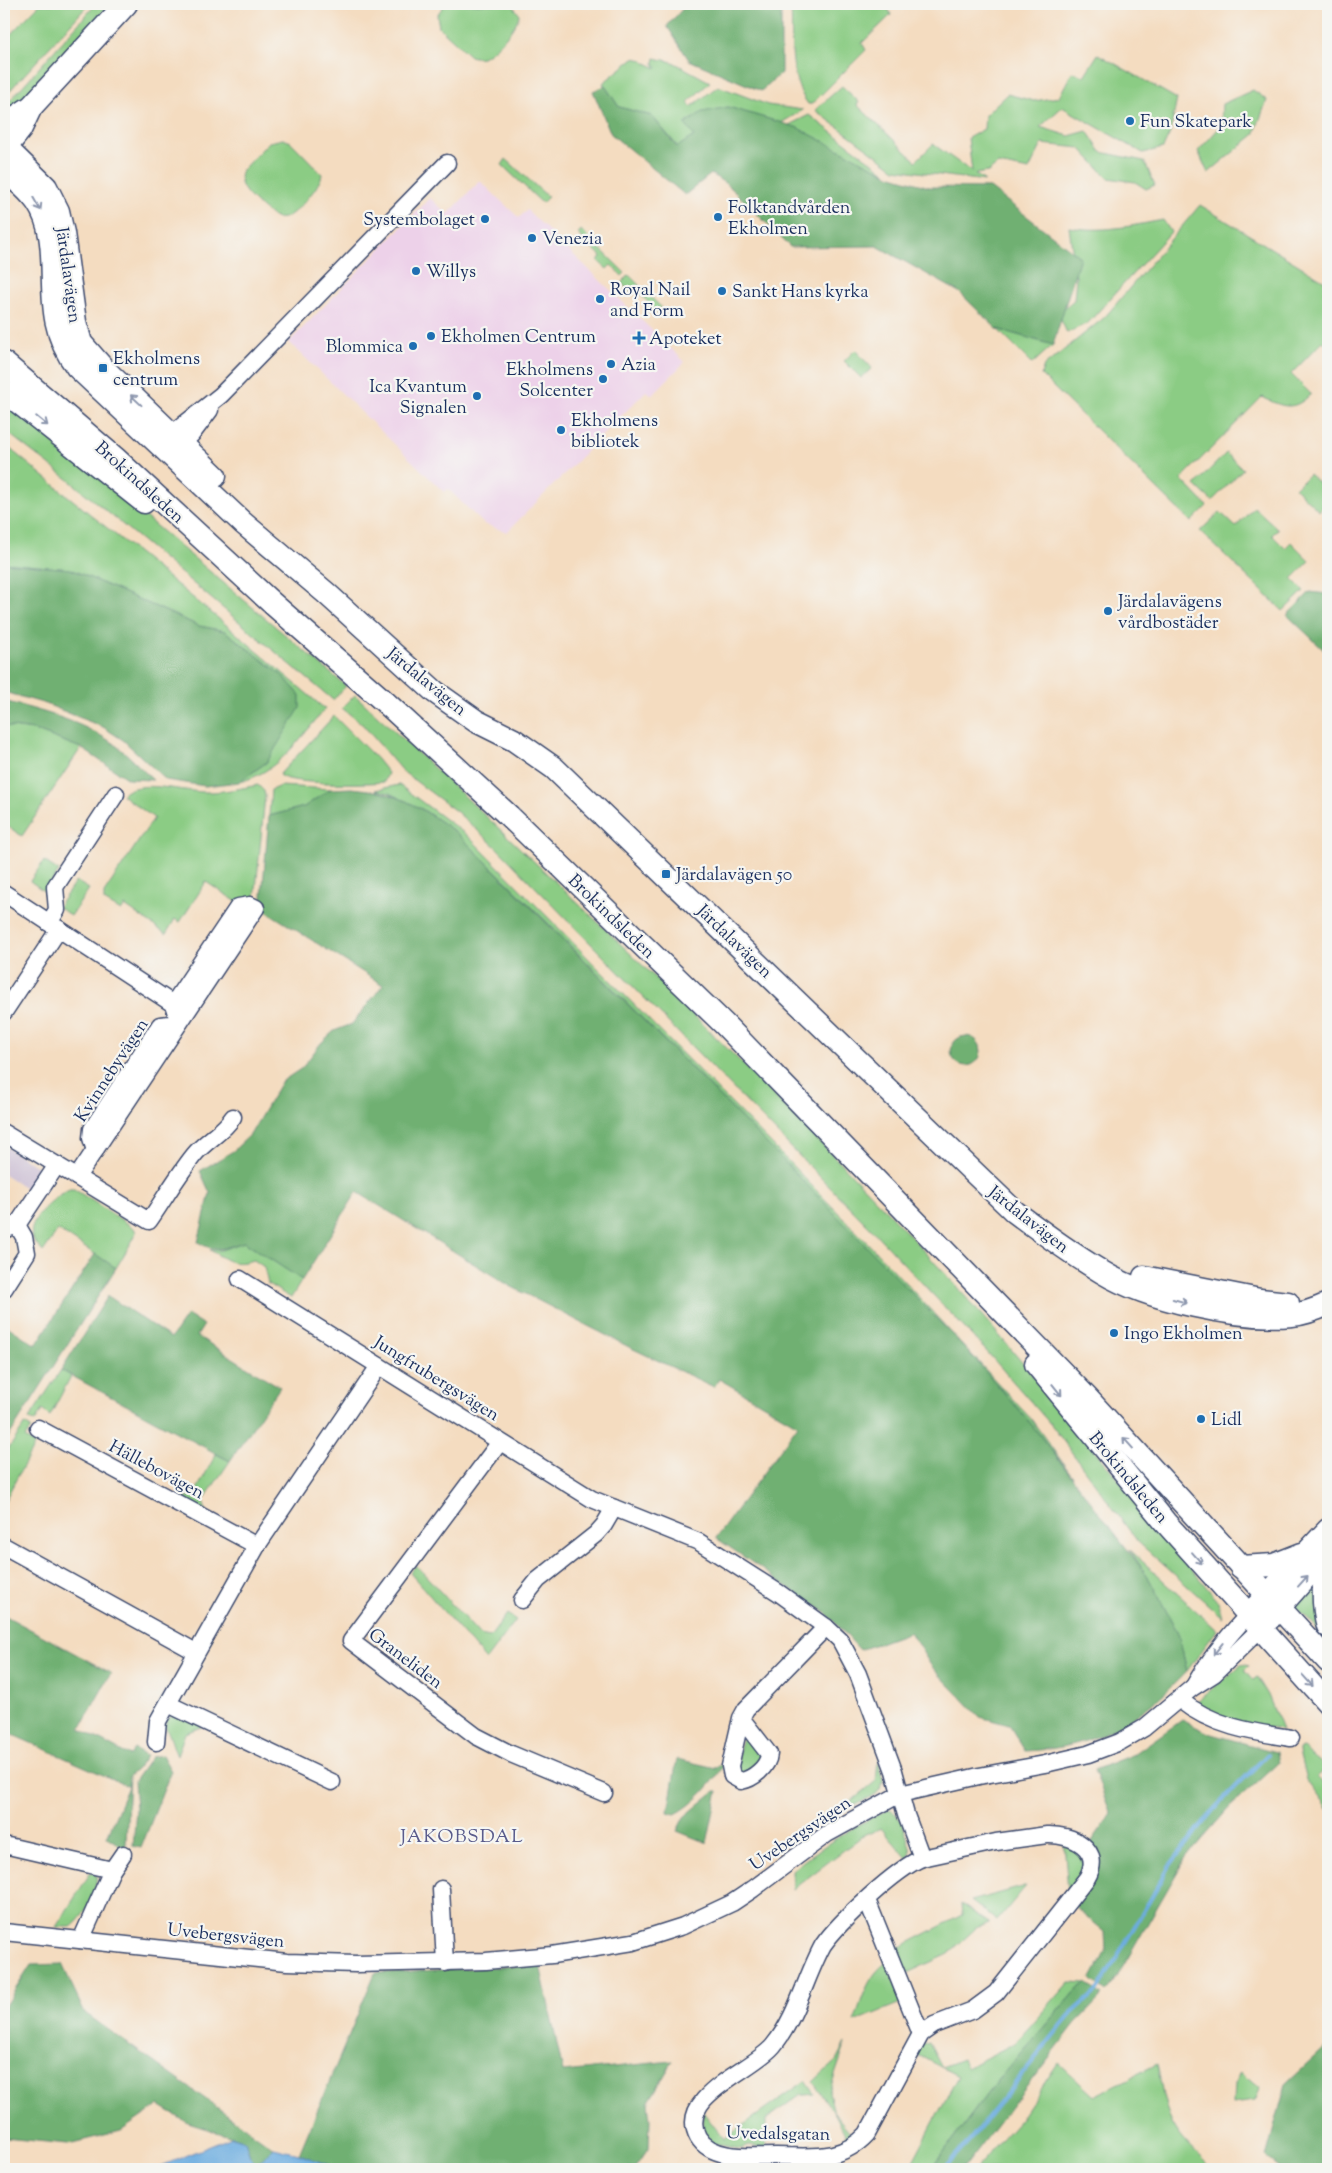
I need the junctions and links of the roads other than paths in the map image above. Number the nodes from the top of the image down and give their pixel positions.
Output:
1 (126, 4) edge
2 (31, 106) junction
3 (4, 125) edge
4 (4, 153) edge
5 (447, 163) dead end
6 (4, 363) edge
7 (4, 390) edge
8 (171, 444) junction
9 (273, 604) junction
10 (116, 794) dead end
11 (4, 893) edge
12 (54, 926) junction
13 (173, 1004) junction
14 (4, 1012) edge
15 (179, 1023) junction
16 (233, 1117) dead end
17 (4, 1133) edge
18 (57, 1165) junction
19 (77, 1177) junction
20 (10, 1227) edge
21 (937, 1244) junction
22 (240, 1278) dead end
23 (4, 1289) edge
24 (1328, 1303) edge
25 (379, 1366) junction
26 (38, 1428) dead end
27 (500, 1442) junction
28 (614, 1508) junction
29 (1328, 1530) edge
30 (4, 1546) edge
31 (257, 1546) junction
32 (1321, 1552) edge
33 (1241, 1567) junction
34 (522, 1600) dead end
35 (1273, 1602) junction
36 (1254, 1622) junction
37 (1328, 1626) edge
38 (826, 1627) junction
39 (196, 1652) junction
40 (1328, 1661) edge
41 (1180, 1700) junction
42 (1328, 1703) edge
43 (168, 1704) junction
44 (741, 1718) dead end
45 (1291, 1738) dead end
46 (156, 1742) dead end
47 (332, 1782) dead end
48 (604, 1793) dead end
49 (900, 1794) junction
50 (4, 1845) edge
51 (123, 1854) dead end
52 (922, 1858) junction
53 (112, 1870) junction
54 (441, 1889) dead end
55 (867, 1900) junction
56 (4, 1932) edge
57 (81, 1940) junction
58 (445, 1963) junction
59 (921, 2034) junction

1 - 2 main road
2 - 3 main road
2 - 4 main road
4 - 8 main road, Järdalavägen
5 - 8 street
6 - 9 main road, Brokindsleden
7 -> 9 main road, Brokindsleden
8 - 24 main road, Järdalavägen
9 - 21 main road, Brokindsleden
10 - 12 street
11 - 12 street
12 - 13 street
12 - 14 street
13 - 15 street, Kvinnebyvägen
13 - 15 street, Kvinnebyvägen
15 - 19 street, Kvinnebyvägen
16 - 19 street
17 - 18 street
18 - 19 street
18 - 20 street
20 - 23 street
33 -> 21 main road, Brokindsleden
21 -> 36 main road, Brokindsleden
22 - 25 street, Jungfrubergsvägen
25 - 27 street, Jungfrubergsvägen
25 - 31 street
26 - 31 street, Hällebovägen
27 - 28 street, Jungfrubergsvägen
27 - 48 street, Graneliden
28 - 34 street
28 - 38 street, Jungfrubergsvägen
29 - 32 main road
30 - 39 street
31 - 39 street
32 - 33 main road
32 - 35 main road
32 - 37 main road
33 - 35 main road, Brokindsleden
35 - 36 main road
35 - 40 main road, Brokindsleden
36 - 41 street, Uvebergsvägen
36 -> 42 main road, Brokindsleden
38 - 44 street
38 - 49 street, Jungfrubergsvägen
39 - 43 street
41 - 45 street
41 - 49 street, Uvebergsvägen
43 - 46 street
43 - 47 street
49 - 52 street
49 - 58 street, Uvebergsvägen
50 - 53 street
51 - 53 street
52 - 55 street, Uvedalsgatan
52 - 59 street, Uvedalsgatan
53 - 57 street
54 - 58 street
55 - 59 street
55 - 59 street, Uvedalsgatan
56 - 57 street, Uvebergsvägen
57 - 58 street, Uvebergsvägen

